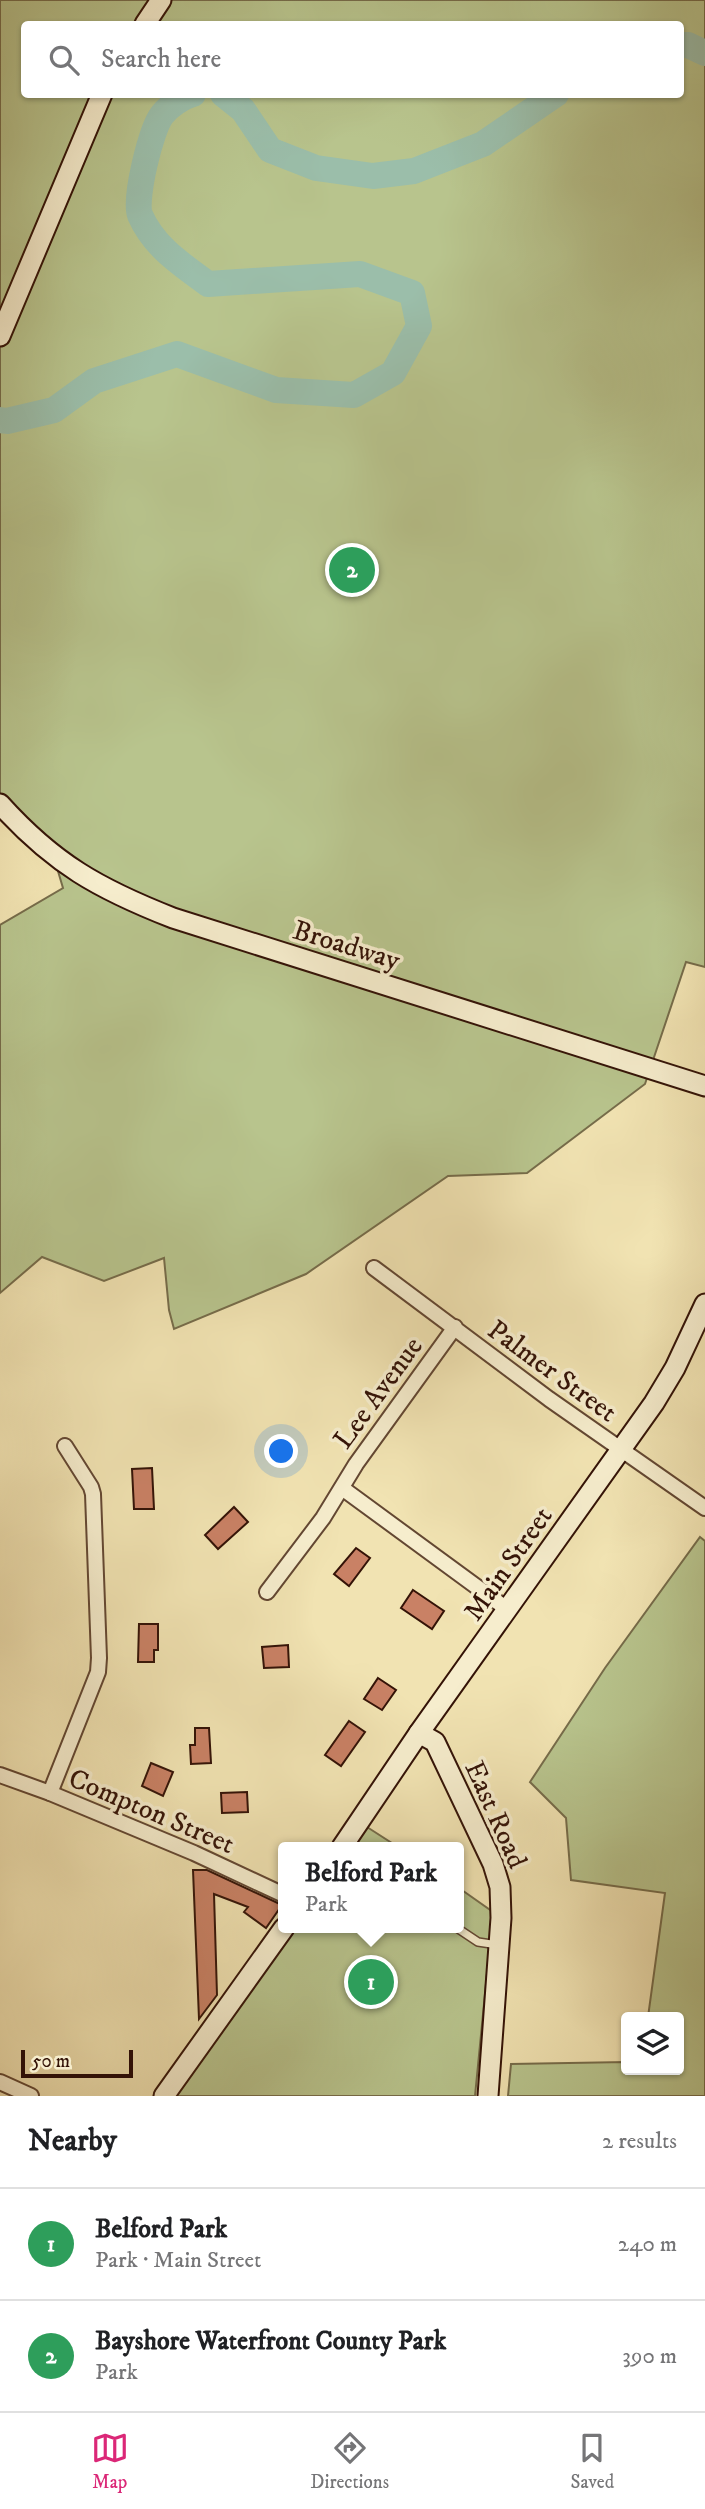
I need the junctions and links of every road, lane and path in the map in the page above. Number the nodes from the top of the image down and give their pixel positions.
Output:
1 (160, 0) edge
2 (147, 21) edge
3 (100, 98) edge
4 (0, 336) edge
5 (0, 804) edge
6 (705, 1086) edge
7 (374, 1268) dead end
8 (705, 1304) edge
9 (454, 1327) junction
10 (65, 1446) dead end
11 (622, 1450) junction
12 (342, 1488) junction
13 (705, 1508) edge
14 (267, 1592) dead end
15 (507, 1609) junction
16 (419, 1733) junction
17 (0, 1775) edge
18 (50, 1793) junction
19 (345, 1842) edge
20 (278, 1892) edge
21 (280, 1933) edge
22 (464, 1933) edge
23 (499, 1945) junction
24 (0, 2082) edge
25 (31, 2096) edge
26 (164, 2096) edge
27 (488, 2096) edge

1 - 2 street
3 - 4 street
5 - 6 street, Broadway
7 - 9 street, Palmer Street
8 - 11 street, Main Street
9 - 11 street, Palmer Street
9 - 12 street, Lee Avenue
10 - 18 street
11 - 13 street, Palmer Street
11 - 15 street, Main Street
12 - 14 street, Lee Avenue
12 - 15 street
15 - 16 street, Main Street
16 - 19 street, Main Street
16 - 23 street, East Road
17 - 18 street, Compton Street
18 - 20 street, Compton Street
21 - 26 street
22 - 23 lane
23 - 27 street, East Road
24 - 25 street

